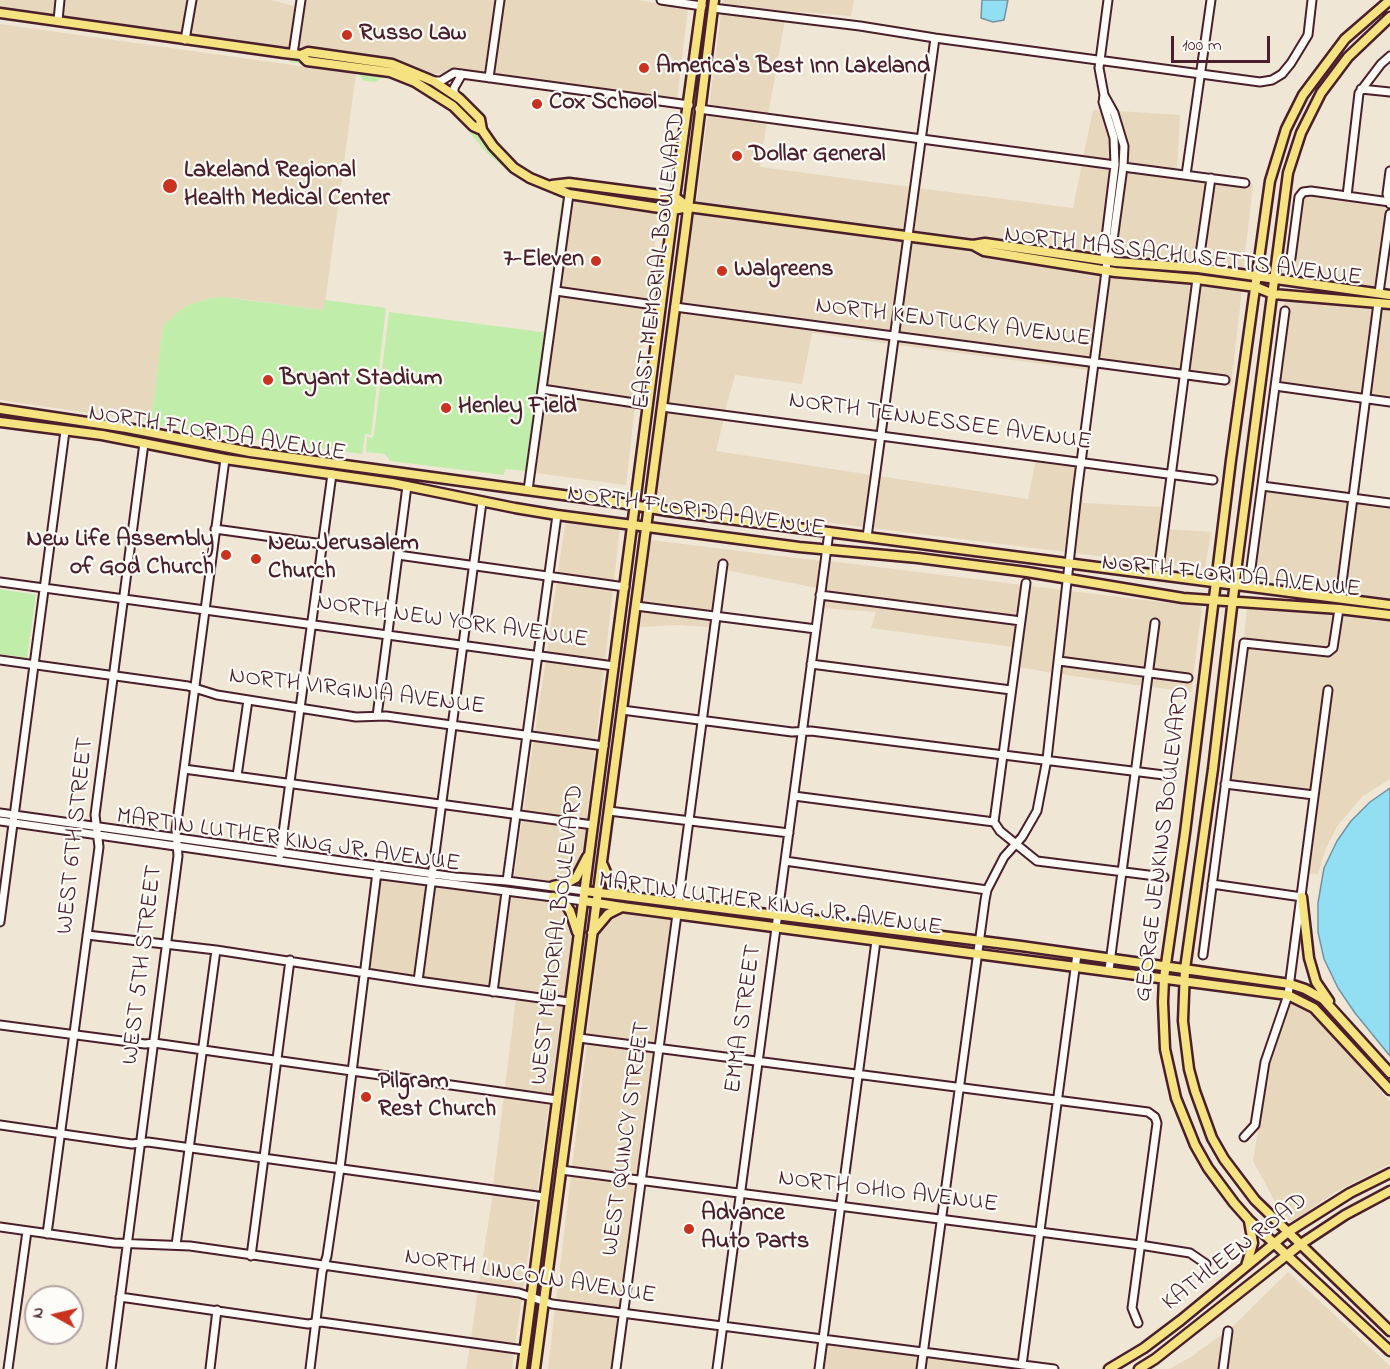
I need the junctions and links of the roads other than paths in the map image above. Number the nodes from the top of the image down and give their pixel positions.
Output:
1 (60, 0) edge
2 (192, 0) edge
3 (301, 0) edge
4 (500, 0) edge
5 (661, 0) edge
6 (1108, 0) edge
7 (1211, 0) edge
8 (1312, 0) edge
9 (1390, 0) edge
10 (702, 3) edge
11 (713, 4) edge
12 (0, 13) edge
13 (1390, 17) edge
14 (58, 20) junction
15 (935, 39) junction
16 (185, 40) junction
17 (297, 54) junction
18 (1390, 56) edge
19 (1099, 59) junction
20 (462, 74) junction
21 (1200, 74) junction
22 (489, 78) junction
23 (433, 81) junction
24 (1361, 88) junction
25 (1390, 92) edge
26 (460, 99) junction
27 (689, 105) junction
28 (699, 110) junction
29 (482, 130) junction
30 (921, 140) junction
31 (1119, 166) junction
32 (1390, 171) edge
33 (1186, 175) junction
34 (1211, 178) junction
35 (1245, 183) dead end
36 (548, 185) junction
37 (569, 194) junction
38 (1347, 196) junction
39 (675, 197) junction
40 (1390, 202) edge
41 (688, 207) junction
42 (673, 210) junction
43 (1390, 214) edge
44 (909, 237) junction
45 (974, 245) junction
46 (1291, 258) dead end
47 (1107, 260) junction
48 (1198, 268) junction
49 (1106, 271) junction
50 (1257, 276) junction
51 (1197, 279) junction
52 (1275, 280) junction
53 (1256, 287) junction
54 (556, 291) junction
55 (1379, 293) junction
56 (1273, 294) junction
57 (1390, 295) edge
58 (1378, 303) junction
59 (1390, 304) edge
60 (661, 306) junction
61 (675, 307) junction
62 (1285, 311) dead end
63 (895, 336) junction
64 (1094, 362) junction
65 (1184, 374) junction
66 (1226, 380) dead end
67 (1275, 386) junction
68 (542, 389) junction
69 (1366, 398) junction
70 (1390, 402) edge
71 (648, 405) junction
72 (662, 407) junction
73 (0, 409) edge
74 (0, 422) edge
75 (64, 431) junction
76 (881, 434) junction
77 (144, 442) junction
78 (250, 452) junction
79 (225, 459) junction
80 (1081, 461) junction
81 (332, 474) junction
82 (1171, 474) junction
83 (1213, 480) dead end
84 (407, 486) junction
85 (1262, 486) junction
86 (528, 490) junction
87 (551, 493) junction
88 (1353, 498) junction
89 (482, 502) junction
90 (1390, 503) edge
91 (635, 505) junction
92 (649, 508) junction
93 (557, 514) junction
94 (633, 525) junction
95 (646, 526) junction
96 (215, 529) junction
97 (829, 532) junction
98 (867, 537) junction
99 (323, 544) junction
100 (826, 550) junction
101 (398, 555) junction
102 (1070, 563) junction
103 (473, 564) junction
104 (723, 564) dead end
105 (1251, 568) dead end
106 (549, 574) junction
107 (1158, 575) junction
108 (1068, 579) junction
109 (0, 582) edge
110 (1215, 582) junction
111 (1026, 583) dead end
112 (1235, 584) junction
113 (625, 586) junction
114 (44, 588) junction
115 (820, 595) junction
116 (125, 598) junction
117 (1340, 598) junction
118 (1213, 600) junction
119 (1233, 601) junction
120 (1390, 604) edge
121 (636, 606) junction
122 (205, 609) junction
123 (1339, 609) junction
124 (1388, 614) edge
125 (716, 616) junction
126 (1021, 621) junction
127 (312, 623) junction
128 (1155, 623) dead end
129 (816, 628) junction
130 (387, 634) junction
131 (463, 645) junction
132 (538, 655) junction
133 (0, 660) edge
134 (1059, 661) junction
135 (812, 664) junction
136 (34, 665) junction
137 (614, 666) junction
138 (1148, 673) junction
139 (114, 676) junction
140 (1188, 678) dead end
141 (194, 688) junction
142 (1011, 690) junction
143 (1328, 690) dead end
144 (248, 700) junction
145 (300, 708) junction
146 (622, 710) junction
147 (377, 716) junction
148 (702, 720) junction
149 (452, 724) junction
150 (802, 732) junction
151 (528, 735) junction
152 (604, 746) junction
153 (1003, 755) junction
154 (1047, 759) junction
155 (184, 769) junction
156 (1135, 771) junction
157 (237, 776) junction
158 (1172, 776) dead end
159 (290, 784) junction
160 (1225, 784) junction
161 (1314, 795) junction
162 (794, 796) junction
163 (440, 804) junction
164 (609, 811) junction
165 (0, 813) edge
166 (516, 815) junction
167 (13, 819) junction
168 (689, 820) junction
169 (0, 821) edge
170 (994, 822) junction
171 (593, 825) junction
172 (97, 826) junction
173 (789, 833) junction
174 (97, 835) junction
175 (178, 842) junction
176 (1016, 844) junction
177 (280, 852) junction
178 (590, 852) junction
179 (602, 860) junction
180 (279, 861) junction
181 (785, 861) junction
182 (378, 865) junction
183 (1122, 872) junction
184 (377, 874) junction
185 (431, 877) junction
186 (1164, 877) dead end
187 (507, 880) junction
188 (1212, 884) junction
189 (553, 886) junction
190 (987, 890) junction
191 (585, 891) junction
192 (506, 892) junction
193 (597, 893) junction
194 (553, 897) junction
195 (1302, 897) junction
196 (636, 898) junction
197 (584, 901) junction
198 (596, 903) junction
199 (678, 903) junction
200 (622, 907) junction
201 (677, 914) junction
202 (777, 916) junction
203 (0, 922) edge
204 (776, 927) junction
205 (592, 934) junction
206 (87, 935) junction
207 (579, 937) junction
208 (876, 941) junction
209 (979, 941) junction
210 (167, 945) junction
211 (216, 950) junction
212 (978, 953) junction
213 (1077, 954) junction
214 (1203, 955) dead end
215 (1110, 958) junction
216 (290, 960) junction
217 (1167, 966) junction
218 (1076, 967) junction
219 (1185, 969) junction
220 (1109, 970) junction
221 (364, 972) junction
222 (1164, 978) junction
223 (418, 981) junction
224 (1184, 981) junction
225 (1290, 984) junction
226 (493, 992) junction
227 (1288, 995) junction
228 (569, 1002) junction
229 (1335, 1012) junction
230 (0, 1025) edge
231 (75, 1034) junction
232 (579, 1038) junction
233 (154, 1043) junction
234 (660, 1048) junction
235 (202, 1050) junction
236 (278, 1060) junction
237 (759, 1062) junction
238 (352, 1071) junction
239 (1390, 1073) edge
240 (859, 1074) junction
241 (960, 1088) junction
242 (1390, 1090) edge
243 (557, 1100) junction
244 (1058, 1100) junction
245 (0, 1125) edge
246 (567, 1125) junction
247 (60, 1134) junction
248 (1244, 1137) dead end
249 (141, 1143) junction
250 (190, 1148) junction
251 (264, 1157) junction
252 (340, 1168) junction
253 (561, 1170) junction
254 (1390, 1173) edge
255 (643, 1180) junction
256 (1390, 1191) edge
257 (741, 1194) junction
258 (544, 1197) junction
259 (842, 1207) junction
260 (942, 1220) junction
261 (1249, 1220) junction
262 (0, 1227) edge
263 (27, 1231) junction
264 (1040, 1232) junction
265 (1288, 1232) junction
266 (47, 1234) junction
267 (1275, 1243) junction
268 (127, 1244) junction
269 (1301, 1244) junction
270 (176, 1245) junction
271 (1140, 1245) junction
272 (1288, 1255) junction
273 (251, 1256) junction
274 (1206, 1264) dead end
275 (325, 1265) junction
276 (1246, 1267) junction
277 (120, 1297) junction
278 (531, 1297) junction
279 (544, 1303) junction
280 (218, 1310) junction
281 (623, 1314) junction
282 (316, 1322) junction
283 (1138, 1323) dead end
284 (723, 1327) junction
285 (1228, 1331) dead end
286 (1390, 1331) edge
287 (823, 1339) junction
288 (524, 1350) junction
289 (1390, 1351) edge
290 (924, 1352) junction
291 (1022, 1365) junction
292 (1119, 1367) edge
293 (8, 1369) edge
294 (111, 1369) edge
295 (210, 1369) edge
296 (310, 1369) edge
297 (522, 1369) edge
298 (535, 1369) edge
299 (616, 1369) edge
300 (717, 1369) edge
301 (819, 1369) edge
302 (921, 1369) edge
303 (1054, 1369) edge
304 (1109, 1369) edge
305 (1139, 1369) edge
306 (1223, 1369) edge

1 - 14 street
2 - 16 street
3 - 17 street
4 - 22 street
5 - 10 street
6 - 19 street
7 - 21 street
8 - 21 street
9 - 50 main road, GEORGE JENKINS BOULEVARD
10 - 27 main road, EAST MEMORIAL BOULEVARD
11 - 15 street
11 - 28 main road, EAST MEMORIAL BOULEVARD
12 - 14 main road
13 - 52 main road, GEORGE JENKINS BOULEVARD
14 - 16 main road
15 - 19 street
15 - 30 street
16 - 17 main road
17 - 23 main road
17 - 29 main road
18 - 24 street
19 - 21 street
19 - 31 street
20 - 22 street
20 - 23 street
20 - 26 street
21 - 33 street
22 - 27 street
23 - 26 main road
24 - 25 street
24 - 38 street
26 - 29 main road
27 - 39 main road, EAST MEMORIAL BOULEVARD
28 - 30 street
28 - 41 main road, EAST MEMORIAL BOULEVARD
29 - 36 main road
30 - 31 street
30 - 44 street
31 - 33 street
31 - 47 street
32 - 40 street
33 - 34 street
34 - 35 street
34 - 48 street
36 - 37 main road
36 - 39 main road
37 - 42 main road
37 - 54 street
38 - 40 street
38 - 46 street
39 - 41 main road
39 - 42 main road, EAST MEMORIAL BOULEVARD
41 - 42 main road
41 - 44 main road, NORTH MASSACHUSETTS AVENUE
41 - 61 main road, EAST MEMORIAL BOULEVARD
42 - 60 main road, EAST MEMORIAL BOULEVARD
43 - 55 street
44 - 45 main road, NORTH MASSACHUSETTS AVENUE
44 - 63 street
45 - 47 main road, NORTH MASSACHUSETTS AVENUE
45 - 49 main road, NORTH MASSACHUSETTS AVENUE
47 - 48 main road, NORTH MASSACHUSETTS AVENUE
47 - 49 street
48 - 50 main road, NORTH MASSACHUSETTS AVENUE
49 - 51 main road, NORTH MASSACHUSETTS AVENUE
49 - 64 street
50 - 52 main road, NORTH MASSACHUSETTS AVENUE
50 - 53 main road, GEORGE JENKINS BOULEVARD
51 - 53 main road, NORTH MASSACHUSETTS AVENUE
51 - 65 street
52 - 55 main road, NORTH MASSACHUSETTS AVENUE
52 - 56 main road, GEORGE JENKINS BOULEVARD
53 - 56 main road, NORTH MASSACHUSETTS AVENUE
53 - 110 main road, GEORGE JENKINS BOULEVARD
54 - 60 street
54 - 68 street
55 - 57 main road, NORTH MASSACHUSETTS AVENUE
56 - 58 main road, NORTH MASSACHUSETTS AVENUE
56 - 112 main road, GEORGE JENKINS BOULEVARD
58 - 59 main road, NORTH MASSACHUSETTS AVENUE
58 - 69 street
60 - 71 main road, EAST MEMORIAL BOULEVARD
61 - 63 street, NORTH KENTUCKY AVENUE
61 - 72 main road, EAST MEMORIAL BOULEVARD
62 - 67 street
63 - 64 street, NORTH KENTUCKY AVENUE
63 - 76 street
64 - 65 street, NORTH KENTUCKY AVENUE
64 - 80 street
65 - 66 street, NORTH KENTUCKY AVENUE
65 - 82 street
67 - 69 street
67 - 85 street
68 - 71 street
68 - 86 street
69 - 70 street
69 - 88 street
71 - 91 main road, EAST MEMORIAL BOULEVARD
72 - 76 street, NORTH TENNESSEE AVENUE
72 - 92 main road, EAST MEMORIAL BOULEVARD
73 - 78 main road, NORTH FLORIDA AVENUE
74 - 75 main road, NORTH FLORIDA AVENUE
75 - 77 main road, NORTH FLORIDA AVENUE
75 - 114 street
76 - 80 street, NORTH TENNESSEE AVENUE
76 - 98 street
77 - 79 main road, NORTH FLORIDA AVENUE
77 - 116 street, WEST 6TH STREET
78 - 79 main road
78 - 86 main road, NORTH FLORIDA AVENUE
79 - 81 main road, NORTH FLORIDA AVENUE
79 - 96 street, WEST 5TH STREET
80 - 82 street, NORTH TENNESSEE AVENUE
80 - 102 street
81 - 84 main road, NORTH FLORIDA AVENUE
81 - 99 street
82 - 83 street, NORTH TENNESSEE AVENUE
82 - 107 street
84 - 87 main road
84 - 89 main road, NORTH FLORIDA AVENUE
84 - 101 street
85 - 88 street
85 - 105 street
86 - 87 main road, NORTH FLORIDA AVENUE
87 - 91 main road, NORTH FLORIDA AVENUE
88 - 90 street
88 - 117 street
89 - 93 main road, NORTH FLORIDA AVENUE
89 - 103 street
91 - 92 main road, NORTH FLORIDA AVENUE
91 - 94 main road, WEST MEMORIAL BOULEVARD
92 - 95 main road, EAST MEMORIAL BOULEVARD
92 - 97 main road, NORTH FLORIDA AVENUE
93 - 94 main road, NORTH FLORIDA AVENUE
93 - 106 street
94 - 95 main road, NORTH FLORIDA AVENUE
94 - 113 main road, WEST MEMORIAL BOULEVARD
95 - 100 main road, NORTH FLORIDA AVENUE
95 - 121 main road, WEST MEMORIAL BOULEVARD
96 - 99 street
96 - 122 street, WEST 5TH STREET
97 - 98 main road, NORTH FLORIDA AVENUE
97 - 100 street, EMMA STREET
98 - 102 main road, NORTH FLORIDA AVENUE
99 - 127 street
100 - 108 main road, NORTH FLORIDA AVENUE
100 - 115 street, EMMA STREET
101 - 103 street
101 - 130 street
102 - 107 main road, NORTH FLORIDA AVENUE
102 - 108 street
103 - 106 street
103 - 131 street
104 - 125 street
106 - 113 street
106 - 132 street
107 - 110 main road, NORTH FLORIDA AVENUE
108 - 118 main road, NORTH FLORIDA AVENUE
108 - 134 street
109 - 114 street, NORTH NEW YORK AVENUE
110 - 112 main road, NORTH FLORIDA AVENUE
110 - 118 main road, GEORGE JENKINS BOULEVARD
111 - 126 street
112 - 117 main road, NORTH FLORIDA AVENUE
112 - 119 main road, GEORGE JENKINS BOULEVARD
113 - 137 main road, WEST MEMORIAL BOULEVARD
114 - 116 street, NORTH NEW YORK AVENUE
114 - 136 street
115 - 126 street
115 - 129 street, EMMA STREET
116 - 122 street, NORTH NEW YORK AVENUE
116 - 139 street, WEST 6TH STREET
117 - 120 main road, NORTH FLORIDA AVENUE
118 - 119 main road, NORTH FLORIDA AVENUE
118 - 217 main road, GEORGE JENKINS BOULEVARD
119 - 123 main road, NORTH FLORIDA AVENUE
119 - 219 main road, GEORGE JENKINS BOULEVARD
121 - 125 street
121 - 146 main road, WEST MEMORIAL BOULEVARD
122 - 127 street, NORTH NEW YORK AVENUE
122 - 141 street, WEST 5TH STREET
123 - 124 main road, NORTH FLORIDA AVENUE
123 - 160 street
125 - 129 street
125 - 148 street
126 - 142 street
127 - 130 street, NORTH NEW YORK AVENUE
127 - 145 street
128 - 138 street
129 - 135 street, EMMA STREET
130 - 131 street, NORTH NEW YORK AVENUE
130 - 147 street
131 - 132 street, NORTH NEW YORK AVENUE
131 - 149 street
132 - 137 street, NORTH NEW YORK AVENUE
132 - 151 street
133 - 136 street, NORTH VIRGINIA AVENUE
134 - 138 street
134 - 154 street
135 - 142 street
135 - 150 street, EMMA STREET
136 - 139 street, NORTH VIRGINIA AVENUE
136 - 167 street
137 - 152 main road, WEST MEMORIAL BOULEVARD
138 - 140 street
138 - 156 street
139 - 141 street, NORTH VIRGINIA AVENUE
139 - 172 street, WEST 6TH STREET
141 - 144 street, NORTH VIRGINIA AVENUE
141 - 155 street, WEST 5TH STREET
142 - 153 street
143 - 161 street
144 - 145 street, NORTH VIRGINIA AVENUE
144 - 157 street
145 - 147 street, NORTH VIRGINIA AVENUE
145 - 159 street
146 - 148 street
146 - 164 main road, WEST MEMORIAL BOULEVARD
147 - 149 street, NORTH VIRGINIA AVENUE
148 - 150 street
148 - 168 street
149 - 151 street, NORTH VIRGINIA AVENUE
149 - 163 street
150 - 153 street
150 - 162 street, EMMA STREET
151 - 152 street, NORTH VIRGINIA AVENUE
151 - 166 street
152 - 171 main road, WEST MEMORIAL BOULEVARD
153 - 154 street
153 - 170 street
154 - 156 street
154 - 176 street
155 - 157 street
155 - 175 street, WEST 5TH STREET
156 - 158 street
156 - 183 street
157 - 159 street
159 - 163 street
159 - 177 street
160 - 161 street
160 - 188 street
161 - 195 street
162 - 170 street
162 - 173 street, EMMA STREET
163 - 166 street
163 - 185 street
164 - 168 street
164 - 179 main road, WEST MEMORIAL BOULEVARD
165 - 167 street, MARTIN LUTHER KING JR. AVENUE
166 - 171 street
166 - 187 street
167 - 169 street, MARTIN LUTHER KING JR. AVENUE
167 - 172 street, MARTIN LUTHER KING JR. AVENUE
167 - 174 street, MARTIN LUTHER KING JR. AVENUE
167 - 203 street
168 - 173 street
168 - 199 street
170 - 176 street
171 - 178 main road, WEST MEMORIAL BOULEVARD
172 - 174 street, WEST 6TH STREET
172 - 175 street, MARTIN LUTHER KING JR. AVENUE
173 - 181 street, EMMA STREET
174 - 175 street, MARTIN LUTHER KING JR. AVENUE
174 - 206 street, WEST 6TH STREET
175 - 177 street, MARTIN LUTHER KING JR. AVENUE
175 - 180 street, MARTIN LUTHER KING JR. AVENUE
175 - 210 street, WEST 5TH STREET
176 - 183 street
176 - 190 street
177 - 180 street
177 - 182 street, MARTIN LUTHER KING JR. AVENUE
178 - 189 main road
178 - 191 main road, WEST MEMORIAL BOULEVARD
179 - 193 main road, WEST MEMORIAL BOULEVARD
179 - 196 main road
180 - 184 street, MARTIN LUTHER KING JR. AVENUE
181 - 190 street
181 - 202 street, EMMA STREET
182 - 184 street
182 - 185 street, MARTIN LUTHER KING JR. AVENUE
183 - 186 street
183 - 215 street
184 - 185 street, MARTIN LUTHER KING JR. AVENUE
184 - 221 street
185 - 187 street, MARTIN LUTHER KING JR. AVENUE
185 - 192 street, MARTIN LUTHER KING JR. AVENUE
185 - 223 street
187 - 189 street, MARTIN LUTHER KING JR. AVENUE
188 - 195 street
188 - 214 street
189 - 191 street, MARTIN LUTHER KING JR. AVENUE
190 - 209 street
191 - 193 main road, MARTIN LUTHER KING JR. AVENUE
191 - 197 main road, WEST MEMORIAL BOULEVARD
192 - 194 street, MARTIN LUTHER KING JR. AVENUE
192 - 226 street
193 - 196 main road, MARTIN LUTHER KING JR. AVENUE
193 - 198 main road, WEST MEMORIAL BOULEVARD
194 - 197 street, MARTIN LUTHER KING JR. AVENUE
194 - 207 main road
195 - 225 street
195 - 229 main road
196 - 199 main road, MARTIN LUTHER KING JR. AVENUE
197 - 198 main road, MARTIN LUTHER KING JR. AVENUE
197 - 207 main road, WEST MEMORIAL BOULEVARD
198 - 200 main road, MARTIN LUTHER KING JR. AVENUE
198 - 205 main road, WEST MEMORIAL BOULEVARD
199 - 202 main road, MARTIN LUTHER KING JR. AVENUE
200 - 201 main road, MARTIN LUTHER KING JR. AVENUE
200 - 205 main road
201 - 204 main road, MARTIN LUTHER KING JR. AVENUE
201 - 234 street, WEST QUINCY STREET
202 - 204 street, EMMA STREET
202 - 209 main road, MARTIN LUTHER KING JR. AVENUE
204 - 208 main road, MARTIN LUTHER KING JR. AVENUE
204 - 237 street, EMMA STREET
205 - 232 main road, WEST MEMORIAL BOULEVARD
206 - 210 street
206 - 231 street, WEST 6TH STREET
207 - 228 main road, WEST MEMORIAL BOULEVARD
208 - 212 main road, MARTIN LUTHER KING JR. AVENUE
208 - 240 street
209 - 212 street
209 - 213 main road, MARTIN LUTHER KING JR. AVENUE
210 - 211 street
210 - 233 street, WEST 5TH STREET
211 - 216 street
211 - 235 street
212 - 218 main road, MARTIN LUTHER KING JR. AVENUE
212 - 241 street
213 - 215 main road, MARTIN LUTHER KING JR. AVENUE
213 - 218 street
215 - 217 main road, MARTIN LUTHER KING JR. AVENUE
215 - 220 street
216 - 221 street
216 - 236 street
217 - 219 main road, MARTIN LUTHER KING JR. AVENUE
217 - 222 main road, GEORGE JENKINS BOULEVARD
218 - 220 main road, MARTIN LUTHER KING JR. AVENUE
218 - 244 street
219 - 224 main road, GEORGE JENKINS BOULEVARD
219 - 225 main road, MARTIN LUTHER KING JR. AVENUE
220 - 222 main road, MARTIN LUTHER KING JR. AVENUE
221 - 223 street
221 - 238 street
222 - 224 main road, MARTIN LUTHER KING JR. AVENUE
222 - 261 main road, GEORGE JENKINS BOULEVARD
223 - 226 street
224 - 227 main road, MARTIN LUTHER KING JR. AVENUE
224 - 265 main road, GEORGE JENKINS BOULEVARD
225 - 227 street
225 - 229 main road, MARTIN LUTHER KING JR. AVENUE
226 - 228 street
227 - 242 main road, MARTIN LUTHER KING JR. AVENUE
227 - 248 street
228 - 243 main road, WEST MEMORIAL BOULEVARD
229 - 239 main road, MARTIN LUTHER KING JR. AVENUE
230 - 231 street
231 - 233 street
231 - 247 street, WEST 6TH STREET
232 - 234 street
232 - 246 main road, WEST MEMORIAL BOULEVARD
233 - 235 street
233 - 249 street, WEST 5TH STREET
234 - 237 street
234 - 255 street, WEST QUINCY STREET
235 - 236 street
235 - 250 street
236 - 238 street
236 - 251 street
237 - 240 street
237 - 257 street, EMMA STREET
238 - 243 street
238 - 252 street
240 - 241 street
240 - 259 street
241 - 244 street
241 - 260 street
243 - 246 main road
243 - 258 main road, WEST MEMORIAL BOULEVARD
244 - 264 street
244 - 271 street
245 - 247 street
246 - 253 main road, WEST MEMORIAL BOULEVARD
247 - 249 street
247 - 266 street, WEST 6TH STREET
249 - 250 street
249 - 268 street, WEST 5TH STREET
250 - 251 street
250 - 270 street
251 - 252 street
251 - 273 street
252 - 258 street
252 - 275 street
253 - 255 street, NORTH OHIO AVENUE
253 - 279 main road, WEST MEMORIAL BOULEVARD
254 - 265 main road, KATHLEEN ROAD
255 - 257 street, NORTH OHIO AVENUE
255 - 281 street, WEST QUINCY STREET
256 - 269 main road, KATHLEEN ROAD
257 - 259 street, NORTH OHIO AVENUE
257 - 284 street, EMMA STREET
258 - 278 main road, WEST MEMORIAL BOULEVARD
259 - 260 street, NORTH OHIO AVENUE
259 - 287 street
260 - 264 street, NORTH OHIO AVENUE
260 - 290 street
261 - 267 main road, GEORGE JENKINS BOULEVARD
261 - 276 main road
262 - 263 street, NORTH LINCOLN AVENUE
263 - 266 street, NORTH LINCOLN AVENUE
263 - 293 street
264 - 271 street, NORTH OHIO AVENUE
264 - 291 street
265 - 267 main road, KATHLEEN ROAD
265 - 269 main road, GEORGE JENKINS BOULEVARD
266 - 268 street, NORTH LINCOLN AVENUE
267 - 272 main road, GEORGE JENKINS BOULEVARD
267 - 276 main road, KATHLEEN ROAD
268 - 270 street, NORTH LINCOLN AVENUE
268 - 277 street, WEST 5TH STREET
269 - 272 main road, KATHLEEN ROAD
269 - 286 main road, GEORGE JENKINS BOULEVARD
270 - 273 street, NORTH LINCOLN AVENUE
271 - 274 street, NORTH OHIO AVENUE
271 - 283 street
272 - 289 main road, GEORGE JENKINS BOULEVARD
272 - 305 main road, KATHLEEN ROAD
273 - 275 street, NORTH LINCOLN AVENUE
275 - 278 street, NORTH LINCOLN AVENUE
275 - 282 street
276 - 292 main road, KATHLEEN ROAD
277 - 280 street
277 - 294 street, WEST 5TH STREET
278 - 279 street, NORTH LINCOLN AVENUE
278 - 288 main road, WEST MEMORIAL BOULEVARD
279 - 281 street, NORTH LINCOLN AVENUE
279 - 298 main road, WEST MEMORIAL BOULEVARD
280 - 282 street
280 - 295 street
281 - 284 street, NORTH LINCOLN AVENUE
281 - 299 street, WEST QUINCY STREET
282 - 288 street
282 - 296 street
284 - 287 street, NORTH LINCOLN AVENUE
284 - 300 street, EMMA STREET
285 - 306 street
287 - 290 street, NORTH LINCOLN AVENUE
287 - 301 street
288 - 297 main road, WEST MEMORIAL BOULEVARD
290 - 291 street, NORTH LINCOLN AVENUE
290 - 302 street
291 - 303 street, NORTH LINCOLN AVENUE
292 - 304 main road, KATHLEEN ROAD

